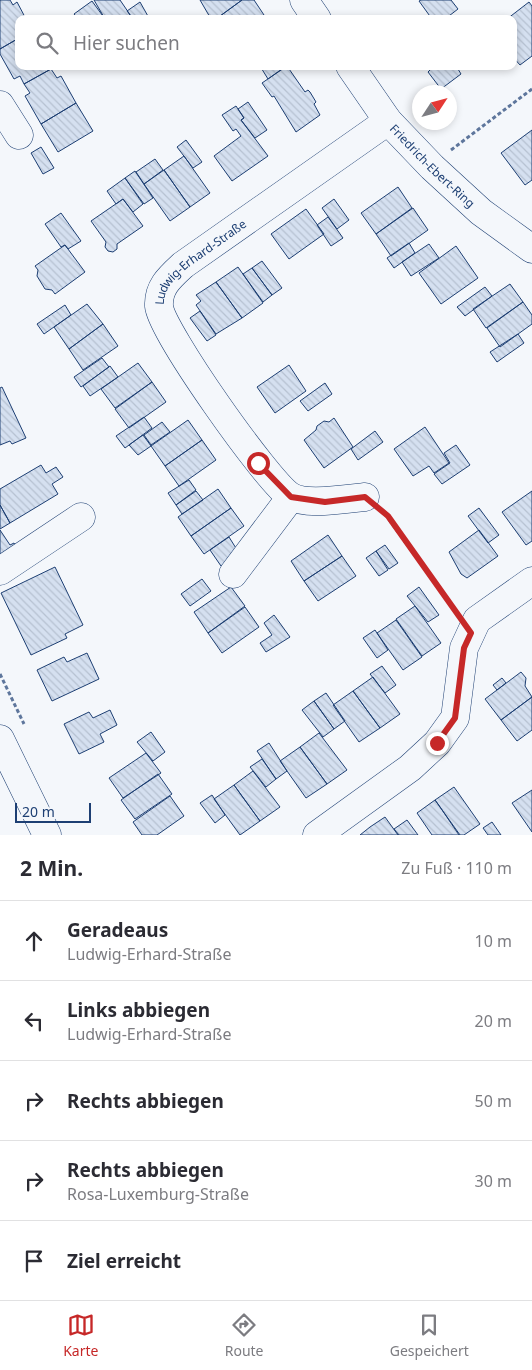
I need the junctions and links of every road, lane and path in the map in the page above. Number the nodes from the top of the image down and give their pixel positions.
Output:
1 (304, 0) edge
2 (314, 15) edge
3 (353, 70) edge
4 (532, 89) edge
5 (0, 105) edge
6 (388, 121) junction
7 (19, 135) dead end
8 (432, 167) junction
9 (532, 250) edge
10 (291, 497) junction
11 (365, 497) joint
12 (81, 517) dead end
13 (0, 571) edge
14 (233, 574) dead end
15 (532, 581) edge
16 (471, 633) junction
17 (0, 739) edge
18 (47, 835) edge
19 (317, 835) edge

1 - 2 street
3 - 6 street, Friedrich-Ebert-Ring
4 - 8 path
5 - 7 street
6 - 8 street, Friedrich-Ebert-Ring
6 - 10 street, Ludwig-Erhard-Straße
8 - 9 street, Friedrich-Ebert-Ring
10 - 11 street
10 - 14 street
11 - 16 path
12 - 13 street
15 - 16 street
16 - 19 street
17 - 18 street

